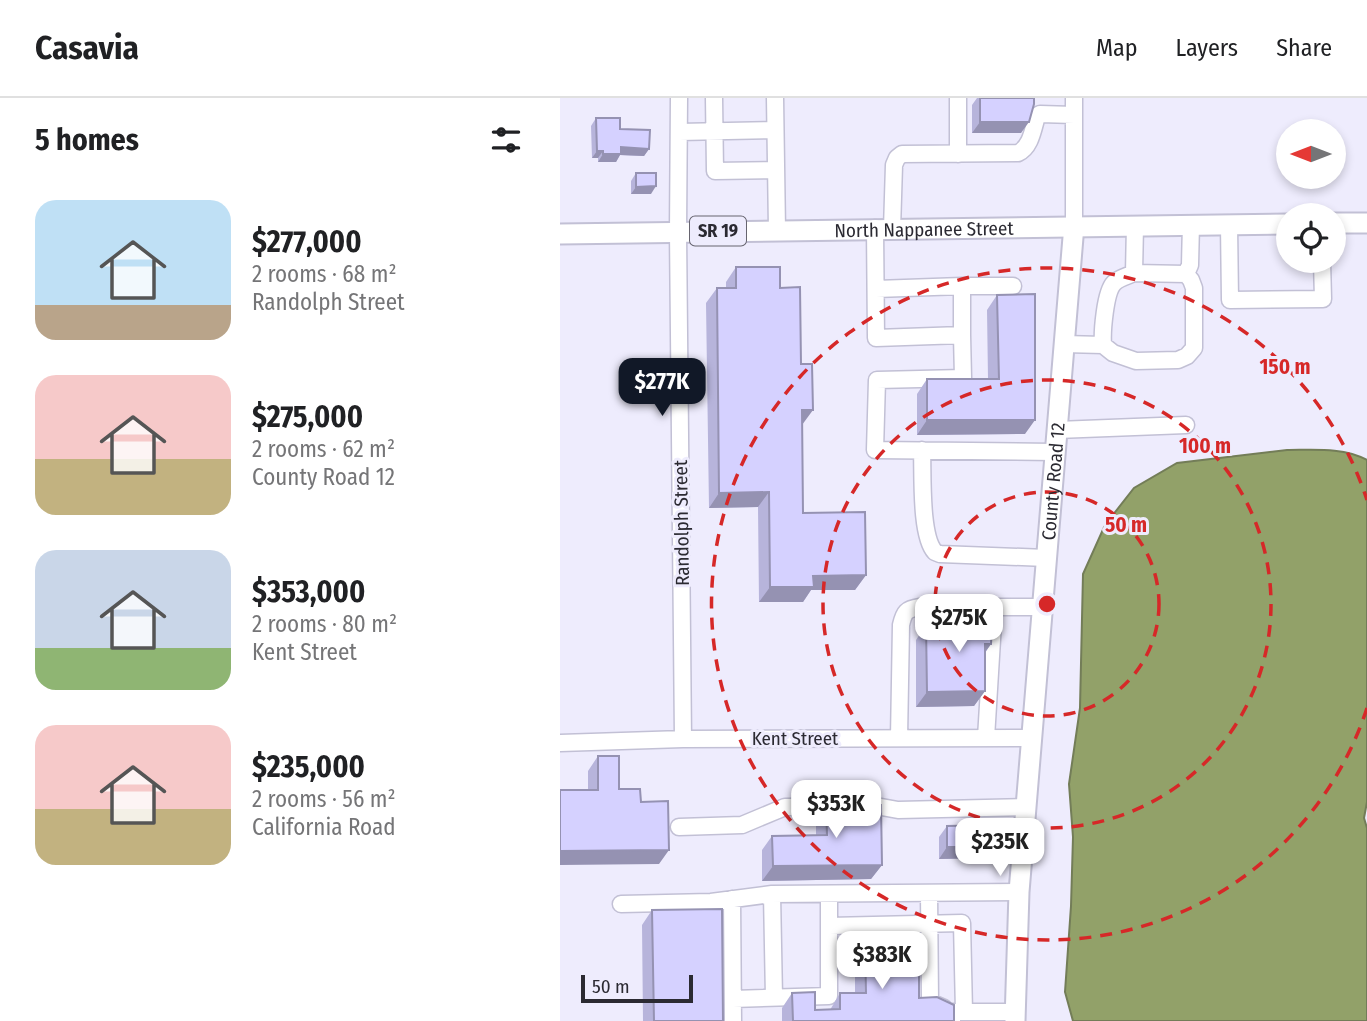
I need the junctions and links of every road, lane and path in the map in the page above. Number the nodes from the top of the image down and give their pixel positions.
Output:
1 (679, 98) edge
2 (714, 98) edge
3 (775, 98) edge
4 (958, 98) edge
5 (1074, 98) edge
6 (1074, 115) junction
7 (775, 130) junction
8 (715, 131) junction
9 (679, 132) junction
10 (958, 154) junction
11 (776, 170) junction
12 (1346, 223) edge
13 (1367, 223) edge
14 (1191, 224) junction
15 (1229, 224) junction
16 (1276, 224) edge
17 (1074, 225) junction
18 (1135, 225) junction
19 (884, 228) junction
20 (777, 230) junction
21 (678, 232) junction
22 (560, 234) edge
23 (1134, 273) junction
24 (1322, 273) edge
25 (1186, 274) junction
26 (962, 286) junction
27 (1013, 286) dead end
28 (876, 289) junction
29 (962, 335) junction
30 (1064, 344) junction
31 (1103, 345) junction
32 (1186, 425) dead end
33 (1056, 430) junction
34 (922, 450) junction
35 (1054, 452) junction
36 (1046, 558) junction
37 (994, 607) junction
38 (1042, 607) junction
39 (683, 738) junction
40 (898, 738) junction
41 (986, 738) junction
42 (1031, 738) junction
43 (560, 743) edge
44 (1025, 807) junction
45 (679, 827) dead end
46 (1019, 892) junction
47 (929, 893) junction
48 (772, 894) junction
49 (829, 894) junction
50 (732, 899) junction
51 (621, 904) dead end
52 (929, 924) junction
53 (829, 926) junction
54 (774, 998) junction
55 (733, 999) junction
56 (956, 1015) edge
57 (1015, 1016) edge
58 (733, 1021) edge

1 - 9 street, Randolph Street
2 - 8 street
3 - 7 street
4 - 10 street
5 - 6 street
6 - 10 street
6 - 17 street
7 - 8 street
7 - 11 street
8 - 9 street
8 - 11 street
9 - 21 street, Randolph Street
10 - 19 street
11 - 20 street
12 - 13 main road
14 - 15 main road, North Nappanee Street / SR 19
14 - 18 main road, North Nappanee Street / SR 19
14 - 25 street
15 - 16 main road, North Nappanee Street / SR 19
15 - 24 street
17 - 18 main road, North Nappanee Street / SR 19
17 - 19 main road, North Nappanee Street / SR 19
17 - 30 main road, County Road 12
18 - 23 street
19 - 20 main road, North Nappanee Street / SR 19
19 - 28 street
20 - 21 main road, North Nappanee Street / SR 19
21 - 22 main road, North Nappanee Street / SR 19
21 - 39 street, Randolph Street
23 - 25 street
23 - 31 street
25 - 31 street
26 - 27 street
26 - 28 street
26 - 29 street
28 - 29 street
29 - 34 street
30 - 31 street
30 - 33 main road, County Road 12
32 - 33 street
33 - 35 main road, County Road 12
34 - 35 street
34 - 36 street
35 - 36 main road, County Road 12
36 - 38 main road, County Road 12
37 - 38 street
37 - 40 street
37 - 41 street
38 - 42 main road, County Road 12
39 - 40 street, Kent Street
39 - 43 street, Kent Street
40 - 41 street, Kent Street
41 - 42 street, Kent Street
42 - 44 main road, County Road 12
44 - 45 street
44 - 46 main road, County Road 12
46 - 47 street
46 - 57 main road, County Road 12
47 - 49 street
47 - 52 street
48 - 49 street
48 - 50 street
48 - 54 street
49 - 53 street
50 - 51 street
50 - 55 street
52 - 53 street
52 - 56 street
52 - 56 street
53 - 54 street
54 - 55 street
55 - 58 street
56 - 57 street

